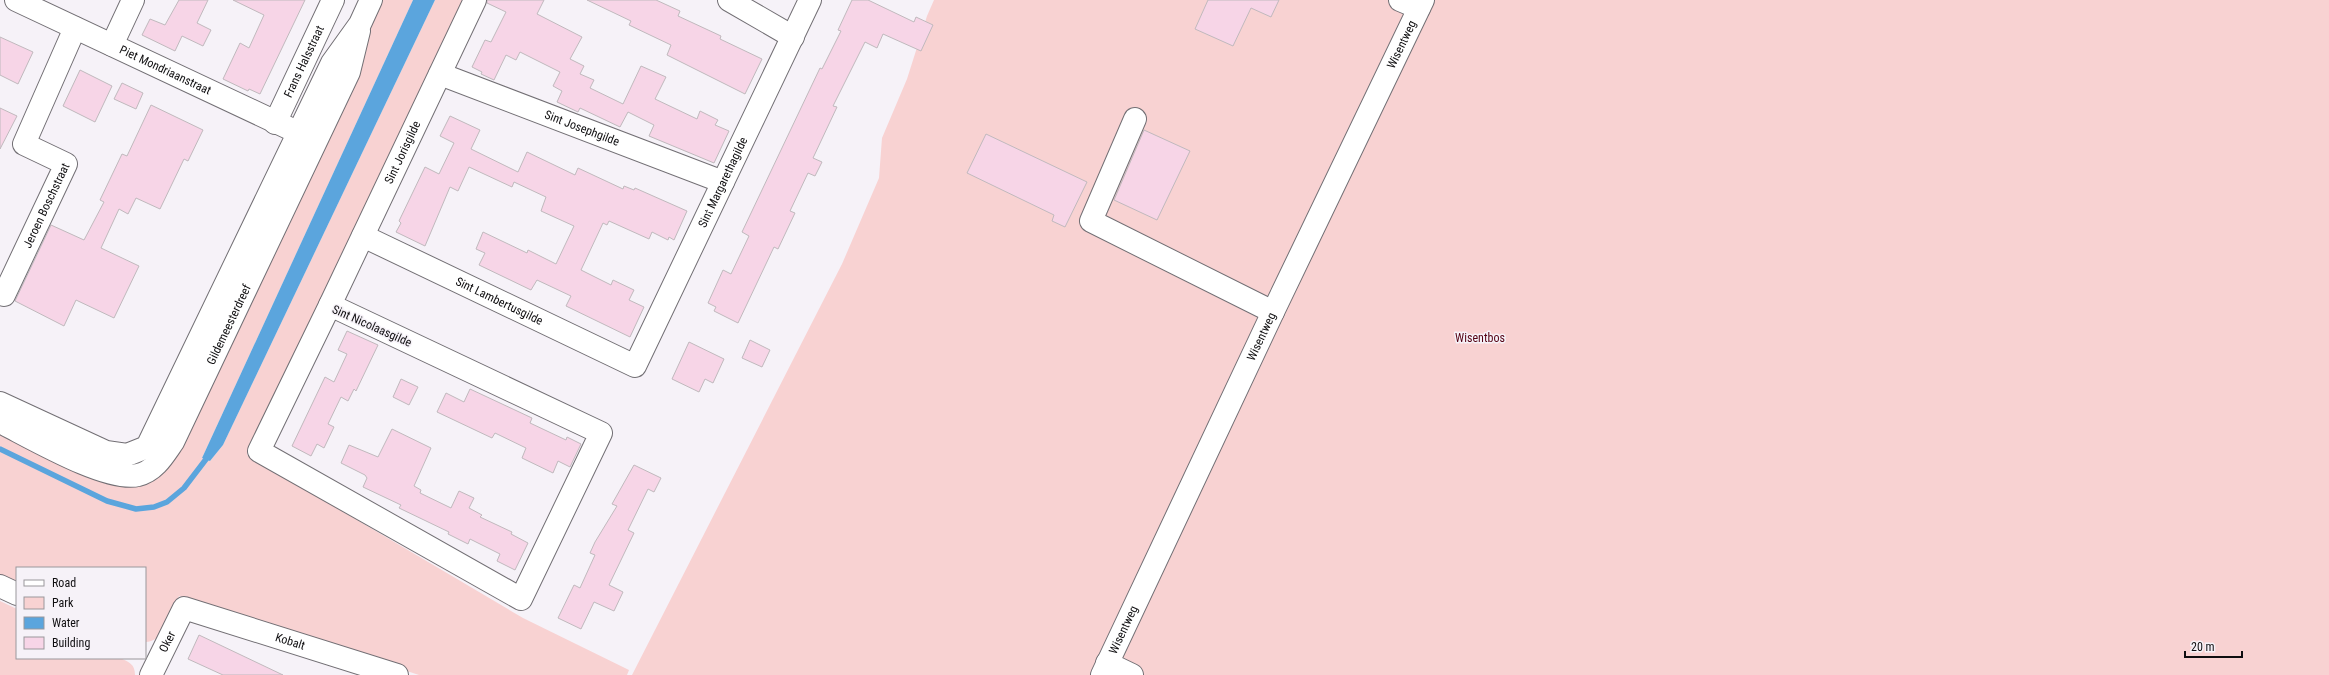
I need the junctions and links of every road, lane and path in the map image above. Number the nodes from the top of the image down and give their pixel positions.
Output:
1 (16, 0) edge
2 (133, 0) edge
3 (333, 0) edge
4 (371, 0) edge
5 (475, 0) edge
6 (729, 0) edge
7 (810, 0) edge
8 (1414, 3) edge
9 (75, 28) junction
10 (793, 37) junction
11 (112, 45) junction
12 (440, 74) junction
13 (1135, 119) dead end
14 (276, 123) junction
15 (307, 137) junction
16 (723, 182) junction
17 (363, 236) junction
18 (4, 295) dead end
19 (330, 305) junction
20 (1273, 312) junction
21 (635, 366) joint
22 (0, 403) edge
23 (0, 422) edge
24 (0, 586) edge
25 (16, 594) edge
26 (184, 608) joint
27 (151, 664) edge
28 (1105, 669) edge
29 (397, 675) edge
30 (1132, 675) edge

1 - 9 street, Piet Mondriaanstraat
2 - 11 street
3 - 14 street, Frans Halsstraat
4 - 15 street, Gildemeesterdreef
5 - 12 street, Sint Jorisgilde
6 - 10 street
7 - 10 street, Sint Margarethagilde
8 - 20 street, Wisentweg
9 - 11 street, Piet Mondriaanstraat
9 - 18 street, Jeroen Boschstraat
10 - 16 street, Sint Margarethagilde
11 - 14 street, Piet Mondriaanstraat
12 - 16 street, Sint Josephgilde
12 - 17 street, Sint Jorisgilde
13 - 20 street
14 - 15 street, Piet Mondriaanstraat
15 - 22 street, Gildemeesterdreef
15 - 23 street, Gildemeesterdreef
16 - 21 street, Sint Margarethagilde
17 - 19 street, Sint Jorisgilde
17 - 21 street, Sint Lambertusgilde
19 - 19 street, Sint Nicolaasgilde
20 - 28 street, Wisentweg
24 - 25 street
26 - 27 street, Oker
26 - 29 street, Kobalt
28 - 30 street

